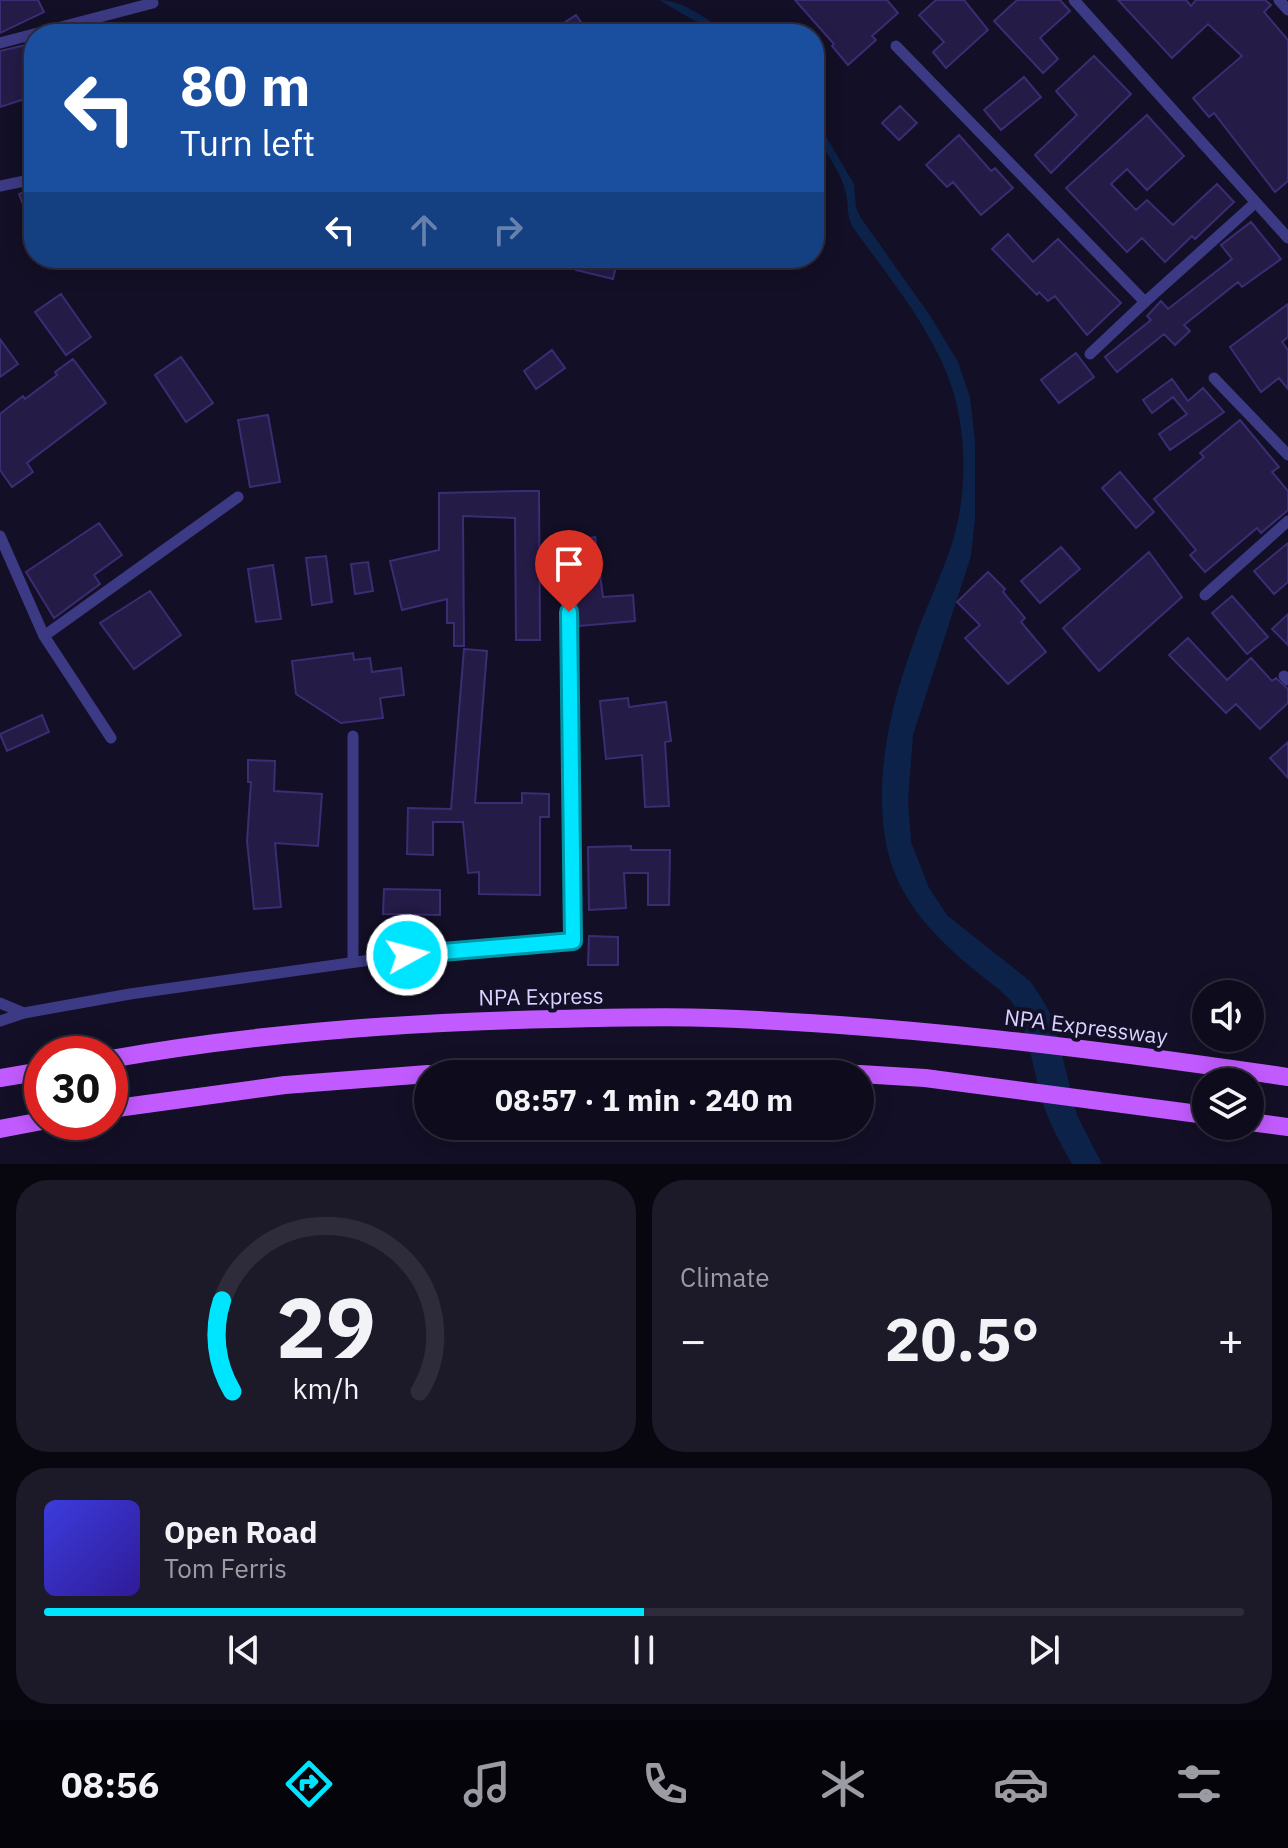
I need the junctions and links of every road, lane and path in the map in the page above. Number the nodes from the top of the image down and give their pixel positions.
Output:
1 (1074, 0) edge
2 (1279, 0) edge
3 (153, 3) dead end
4 (1288, 10) edge
5 (73, 24) edge
6 (24, 37) edge
7 (0, 43) edge
8 (896, 46) dead end
9 (24, 181) edge
10 (0, 186) edge
11 (1255, 203) junction
12 (1288, 238) edge
13 (1145, 302) junction
14 (1090, 354) dead end
15 (1214, 378) dead end
16 (1288, 455) edge
17 (238, 497) dead end
18 (1288, 521) edge
19 (0, 536) edge
20 (1205, 595) dead end
21 (569, 612) dead end
22 (44, 636) junction
23 (353, 736) dead end
24 (111, 738) dead end
25 (353, 962) junction
26 (0, 1003) edge
27 (24, 1013) junction
28 (0, 1021) edge
29 (926, 1032) joint
30 (128, 1056) edge
31 (24, 1074) edge
32 (414, 1075) edge
33 (874, 1075) edge
34 (1288, 1077) edge
35 (0, 1078) edge
36 (128, 1107) edge
37 (1192, 1113) edge
38 (24, 1124) edge
39 (1264, 1124) edge
40 (1288, 1127) edge
41 (0, 1129) edge

1 - 11 street
2 - 4 street
3 - 5 street
6 - 7 street
8 - 13 street
9 - 10 street
11 - 12 street
11 - 13 street
13 - 14 street
15 - 16 street
17 - 22 street
18 - 20 street
19 - 22 street
21 - 25 street
22 - 24 street
23 - 25 street
25 - 27 street
26 - 27 street
27 - 28 street
29 - 30 main road, NPA Express
29 - 34 main road, NPA Expressway
31 - 35 main road
32 - 36 main road
33 - 37 main road
38 - 41 main road
39 - 40 main road

